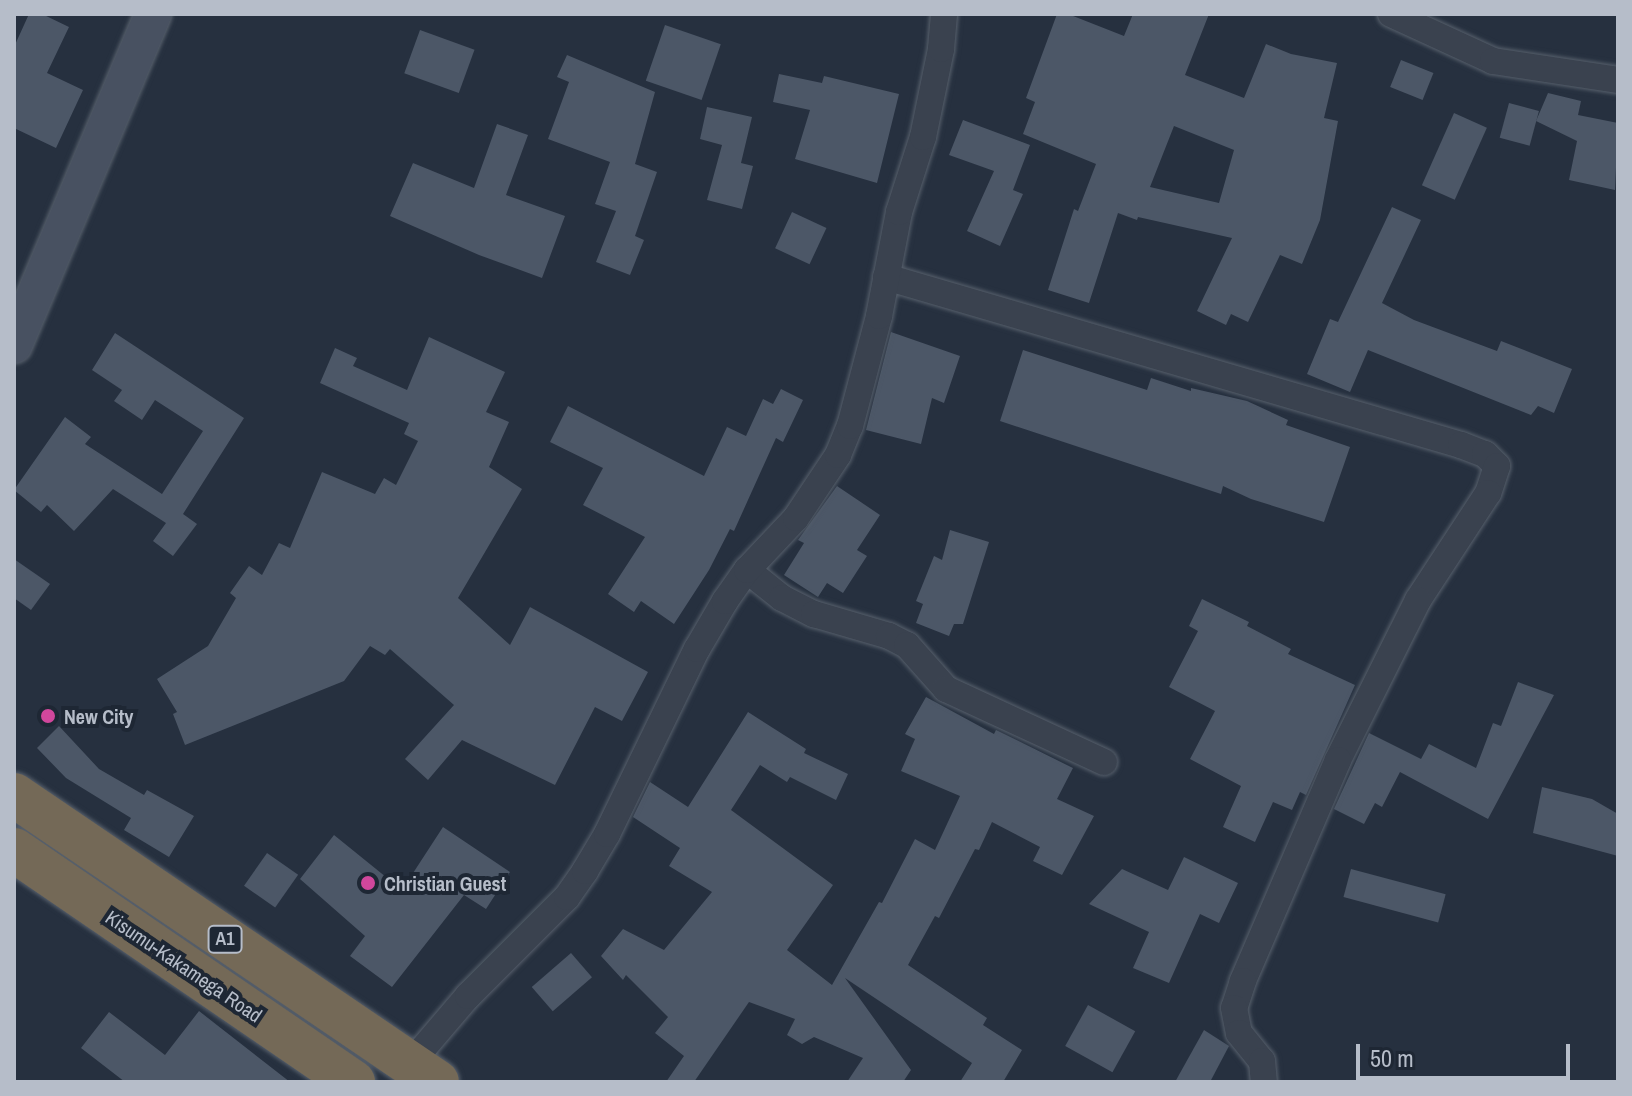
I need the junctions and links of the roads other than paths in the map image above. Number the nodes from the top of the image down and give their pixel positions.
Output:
1 (153, 14) edge
2 (944, 14) edge
3 (1391, 14) edge
4 (1618, 80) edge
5 (886, 277) junction
6 (14, 345) edge
7 (747, 570) junction
8 (1104, 762) dead end
9 (14, 795) edge
10 (14, 850) edge
11 (423, 1074) edge
12 (353, 1082) edge
13 (1264, 1082) edge

1 - 6 main road
2 - 5 street
3 - 4 street
5 - 7 street
5 - 13 street
7 - 8 street
7 - 11 street
9 - 11 highway, A1
10 - 12 highway, Kisumu-Kakamega Road / A1

